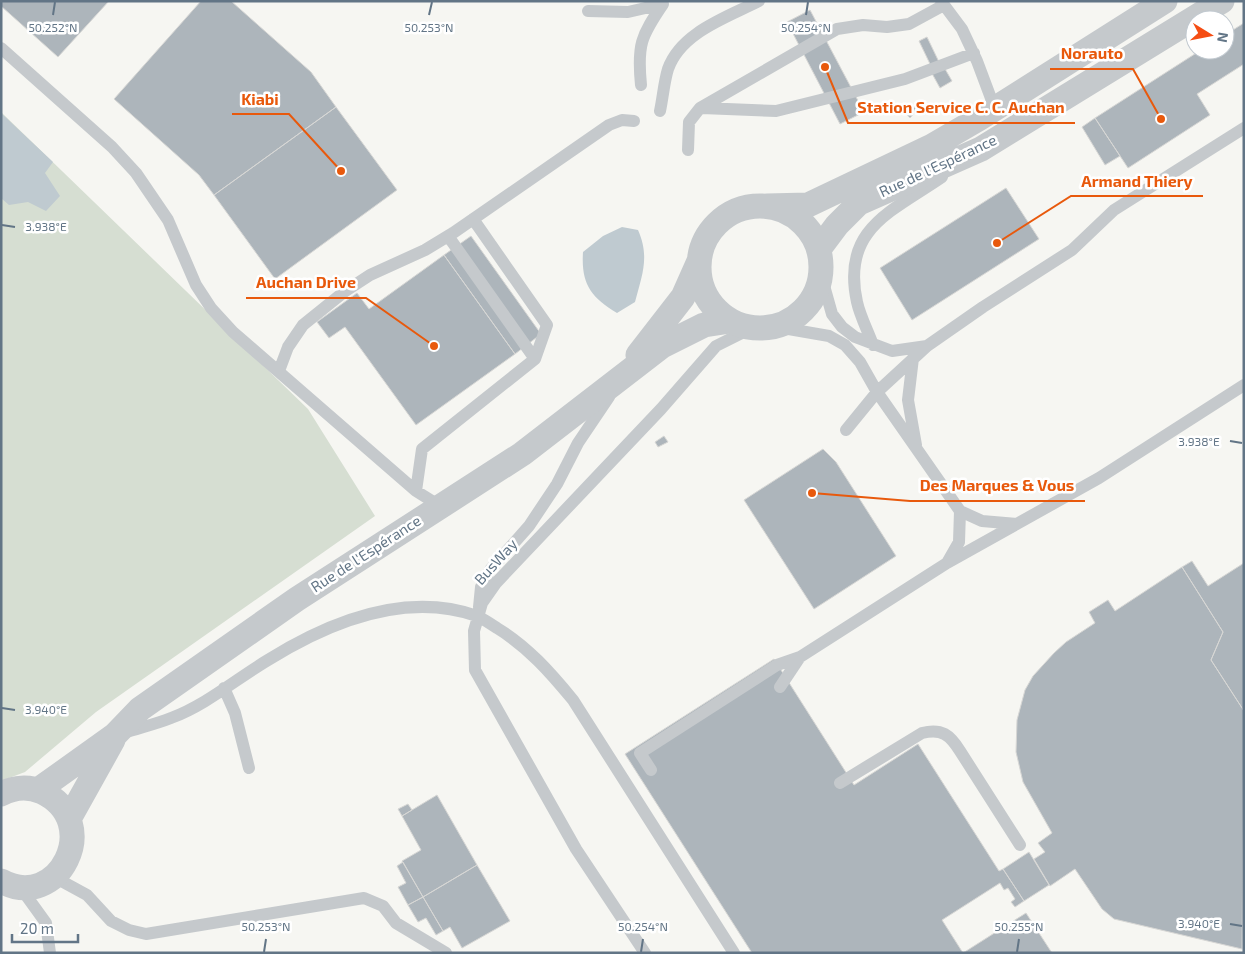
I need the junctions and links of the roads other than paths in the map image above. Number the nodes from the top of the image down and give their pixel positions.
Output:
1 (760, 1) edge
2 (1165, 1) edge
3 (1222, 1) edge
4 (666, 2) edge
5 (942, 3) edge
6 (588, 12) dead end
7 (1, 48) edge
8 (974, 54) junction
9 (641, 85) dead end
10 (700, 108) junction
11 (995, 109) junction
12 (660, 111) dead end
13 (634, 121) dead end
14 (1244, 128) edge
15 (981, 149) junction
16 (688, 150) dead end
17 (767, 206) junction
18 (473, 219) junction
19 (448, 236) junction
20 (819, 249) junction
21 (699, 261) junction
22 (821, 275) junction
23 (741, 325) junction
24 (777, 327) junction
25 (873, 345) junction
26 (927, 346) junction
27 (913, 358) junction
28 (535, 359) junction
29 (279, 371) junction
30 (622, 377) junction
31 (1244, 385) edge
32 (877, 392) junction
33 (846, 430) dead end
34 (918, 452) junction
35 (416, 491) junction
36 (440, 506) junction
37 (960, 511) junction
38 (1017, 524) junction
39 (947, 563) junction
40 (478, 616) junction
41 (800, 657) junction
42 (780, 687) dead end
43 (224, 688) junction
44 (115, 735) junction
45 (250, 768) dead end
46 (651, 770) dead end
47 (840, 783) dead end
48 (38, 790) junction
49 (1, 794) edge
50 (69, 818) junction
51 (1020, 845) dead end
52 (54, 877) junction
53 (8, 884) edge
54 (50, 953) edge
55 (446, 953) edge
56 (645, 953) edge
57 (734, 953) edge

1 - 12 lane
2 - 11 street, Rue de l'Espérance
3 - 15 street, Rue de l'Espérance
4 - 6 lane
4 - 9 lane
5 - 8 lane
5 - 10 lane
7 - 29 lane
8 - 10 lane
8 - 11 lane
10 - 16 lane
11 - 17 street, Rue de l'Espérance
13 - 18 lane
14 - 26 lane
15 - 20 street, Rue de l'Espérance
15 - 25 lane
17 - 20 street
17 - 21 street
18 - 19 lane
18 - 28 lane
19 - 28 lane
19 - 29 lane
20 - 22 street
21 - 23 street
21 - 30 street, Rue de l'Espérance
22 - 24 street
22 - 25 lane
23 - 24 street
23 - 30 street, Rue de l'Espérance
23 - 40 lane, BusWay
24 - 32 lane
25 - 26 lane
26 - 27 lane
27 - 32 lane
27 - 34 lane
28 - 35 lane
29 - 35 lane
30 - 36 street, Rue de l'Espérance
30 - 40 lane
31 - 38 lane
32 - 33 lane
32 - 34 lane
34 - 37 lane
35 - 36 lane
36 - 44 street, Rue de l'Espérance
37 - 38 lane
37 - 39 lane
38 - 39 lane
39 - 41 lane
40 - 43 lane
40 - 56 lane, BusWay
40 - 57 lane
41 - 42 lane
41 - 46 lane
43 - 44 lane
43 - 45 lane
44 - 48 street, Rue de l'Espérance
44 - 50 street, Rue de l'Espérance
47 - 51 lane
48 - 49 street
48 - 50 street
50 - 52 street
52 - 53 street
52 - 55 lane
53 - 54 lane

